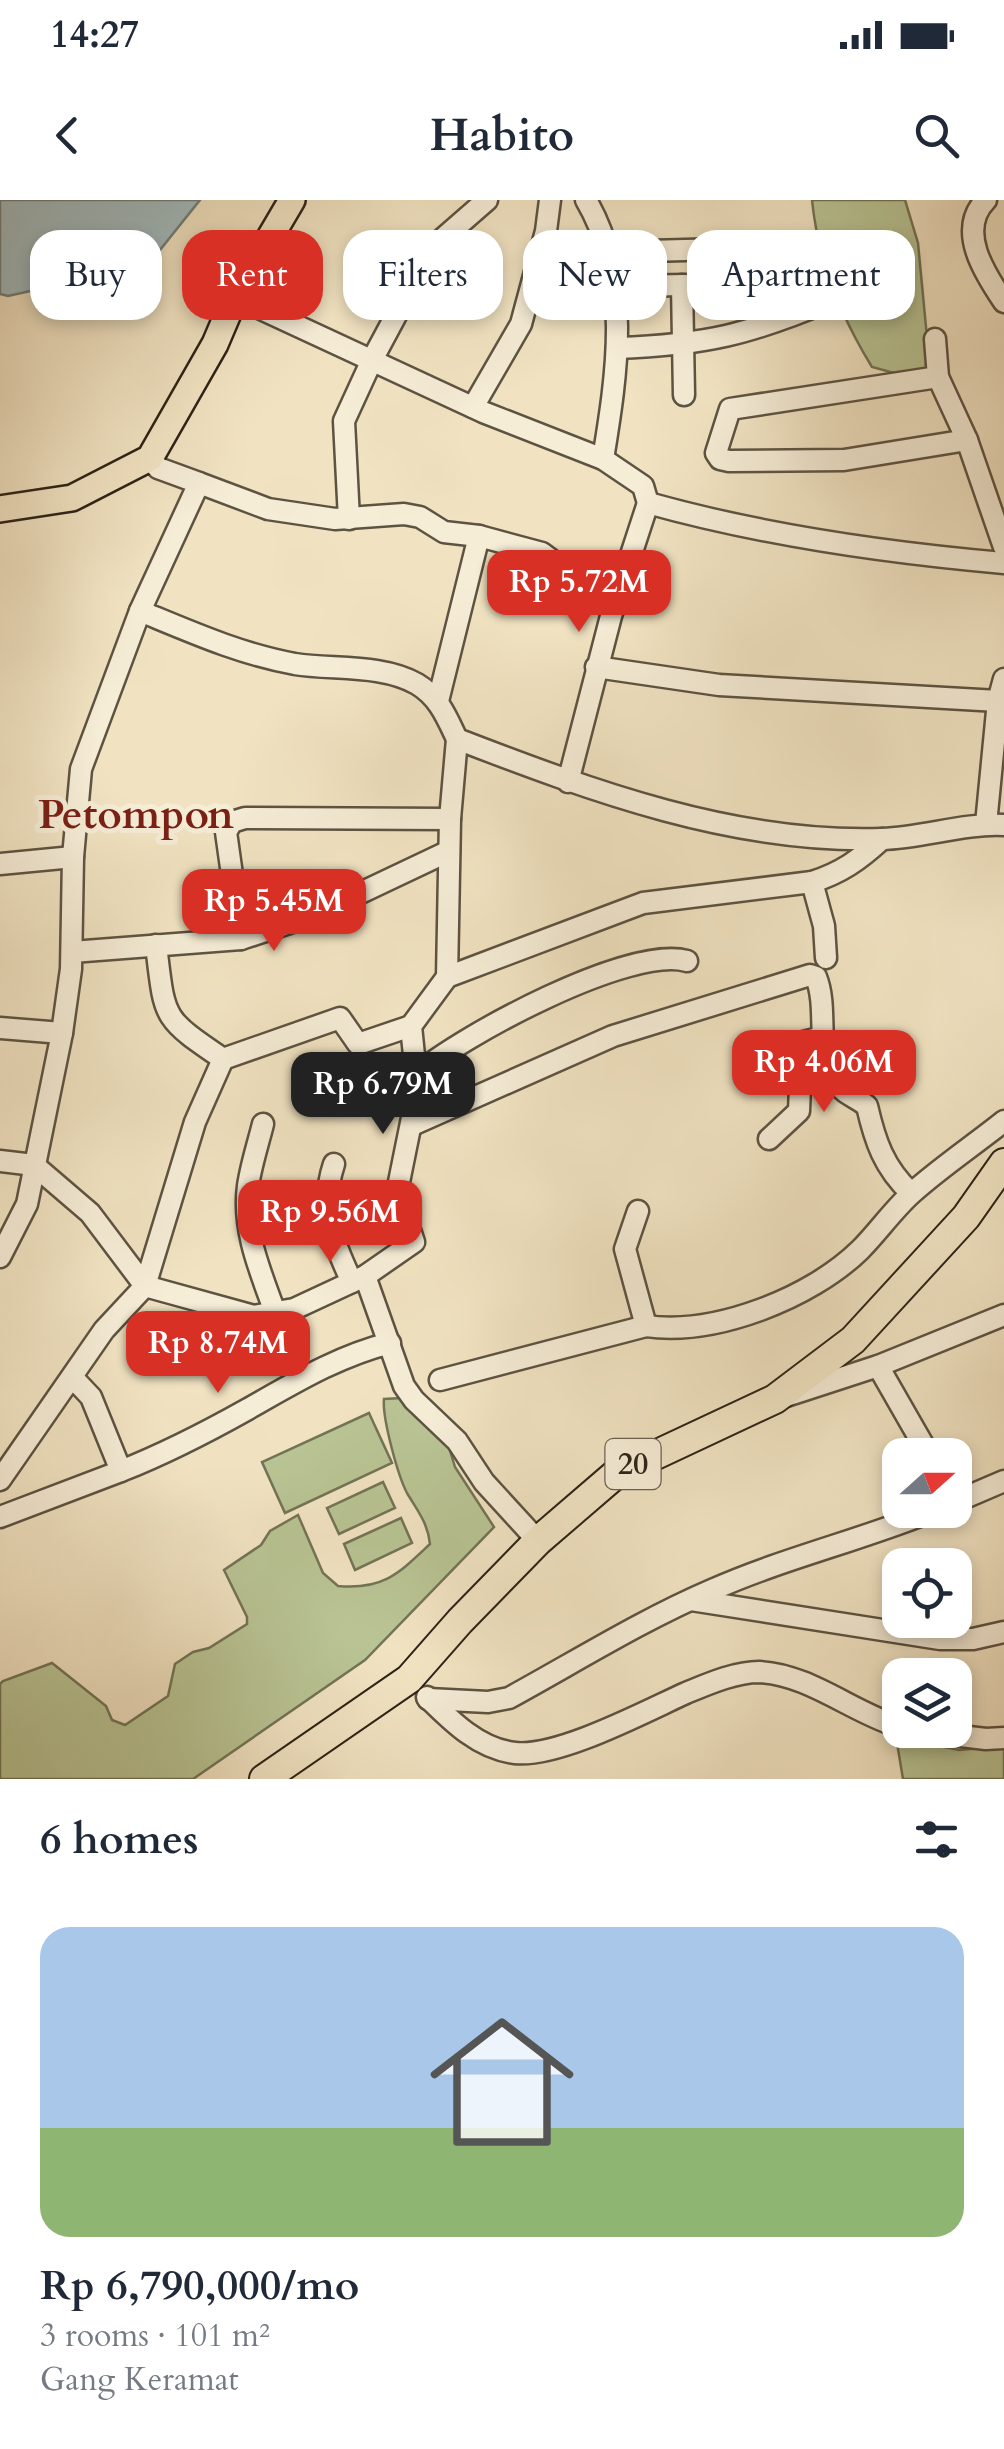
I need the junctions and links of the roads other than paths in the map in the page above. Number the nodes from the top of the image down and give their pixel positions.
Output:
1 (292, 200) edge
2 (487, 200) edge
3 (550, 200) edge
4 (586, 200) edge
5 (986, 200) edge
6 (274, 230) edge
7 (603, 230) edge
8 (667, 285) edge
9 (682, 285) junction
10 (687, 285) edge
11 (1004, 302) edge
12 (225, 320) edge
13 (285, 320) edge
14 (616, 320) edge
15 (783, 320) edge
16 (935, 338) dead end
17 (684, 346) junction
18 (617, 348) junction
19 (372, 360) junction
20 (938, 376) junction
21 (684, 396) dead end
22 (473, 407) junction
23 (967, 440) junction
24 (150, 458) junction
25 (602, 459) junction
26 (199, 483) junction
27 (648, 503) junction
28 (0, 509) edge
29 (349, 519) junction
30 (479, 536) junction
31 (1004, 546) edge
32 (1004, 564) edge
33 (620, 590) junction
34 (140, 611) junction
35 (596, 667) junction
36 (1004, 679) edge
37 (438, 701) junction
38 (998, 701) junction
39 (457, 740) junction
40 (568, 782) junction
41 (450, 819) junction
42 (995, 824) edge
43 (882, 839) junction
44 (449, 851) junction
45 (73, 857) junction
46 (0, 864) edge
47 (812, 882) junction
48 (241, 939) junction
49 (156, 946) junction
50 (72, 952) junction
51 (826, 958) dead end
52 (688, 960) dead end
53 (447, 976) junction
54 (411, 1026) junction
55 (0, 1028) edge
56 (62, 1033) junction
57 (822, 1037) junction
58 (223, 1060) junction
59 (416, 1075) junction
60 (1004, 1121) edge
61 (263, 1124) dead end
62 (412, 1125) junction
63 (768, 1139) dead end
64 (0, 1161) edge
65 (1004, 1163) edge
66 (34, 1164) junction
67 (334, 1164) dead end
68 (911, 1193) junction
69 (638, 1211) dead end
70 (0, 1257) edge
71 (358, 1279) junction
72 (145, 1286) junction
73 (1004, 1314) edge
74 (276, 1315) junction
75 (646, 1326) junction
76 (390, 1343) junction
77 (878, 1366) junction
78 (73, 1378) junction
79 (440, 1380) dead end
80 (775, 1399) junction
81 (919, 1438) edge
82 (121, 1470) junction
83 (0, 1480) edge
84 (1004, 1480) edge
85 (972, 1494) edge
86 (0, 1518) edge
87 (892, 1528) edge
88 (538, 1541) junction
89 (690, 1600) junction
90 (1004, 1632) edge
91 (419, 1689) junction
92 (882, 1722) edge
93 (972, 1737) edge
94 (1004, 1738) edge
95 (264, 1779) edge

1 - 6 main road
2 - 19 street
3 - 22 street
4 - 7 street
5 - 11 street
8 - 9 street
9 - 10 street
9 - 17 street
12 - 24 main road
13 - 19 street
14 - 18 street
15 - 17 street
16 - 20 street
17 - 18 street
17 - 21 street
18 - 25 street
19 - 22 street
19 - 29 street
20 - 23 street
20 - 23 street
22 - 25 street
23 - 31 street
24 - 26 street
24 - 28 main road
25 - 27 street
26 - 29 street
26 - 34 street
27 - 32 street
27 - 33 street
29 - 30 street
30 - 33 street
30 - 37 street
33 - 35 street
34 - 37 street
34 - 45 street
35 - 38 street
35 - 40 street
36 - 38 street
37 - 39 street
38 - 42 street
39 - 40 street
39 - 41 street
40 - 43 street
41 - 44 street
41 - 48 street
42 - 43 street
43 - 47 street
44 - 48 street
44 - 53 street
45 - 46 street
45 - 50 street
47 - 51 street
47 - 53 street
48 - 49 street
49 - 50 street
49 - 58 street
50 - 56 street
52 - 59 street
53 - 54 street
54 - 58 street
54 - 59 street
55 - 56 street
56 - 66 street
57 - 62 street
57 - 63 street
57 - 68 street
58 - 72 street
59 - 62 street
60 - 68 street
61 - 74 street
62 - 71 street
64 - 66 street
65 - 80 highway, 20
66 - 70 street
66 - 72 street
67 - 71 street
68 - 75 street
69 - 75 street
71 - 74 street
71 - 76 street
72 - 74 street
72 - 78 street
73 - 77 street
75 - 79 street
76 - 82 street
76 - 88 street
77 - 80 street
77 - 81 street
78 - 82 street
78 - 83 street
80 - 88 highway, 20
82 - 86 street
84 - 85 street
87 - 89 street
88 - 91 highway, 20
89 - 90 street
89 - 91 street
91 - 92 street
91 - 95 highway, 20
93 - 94 street

